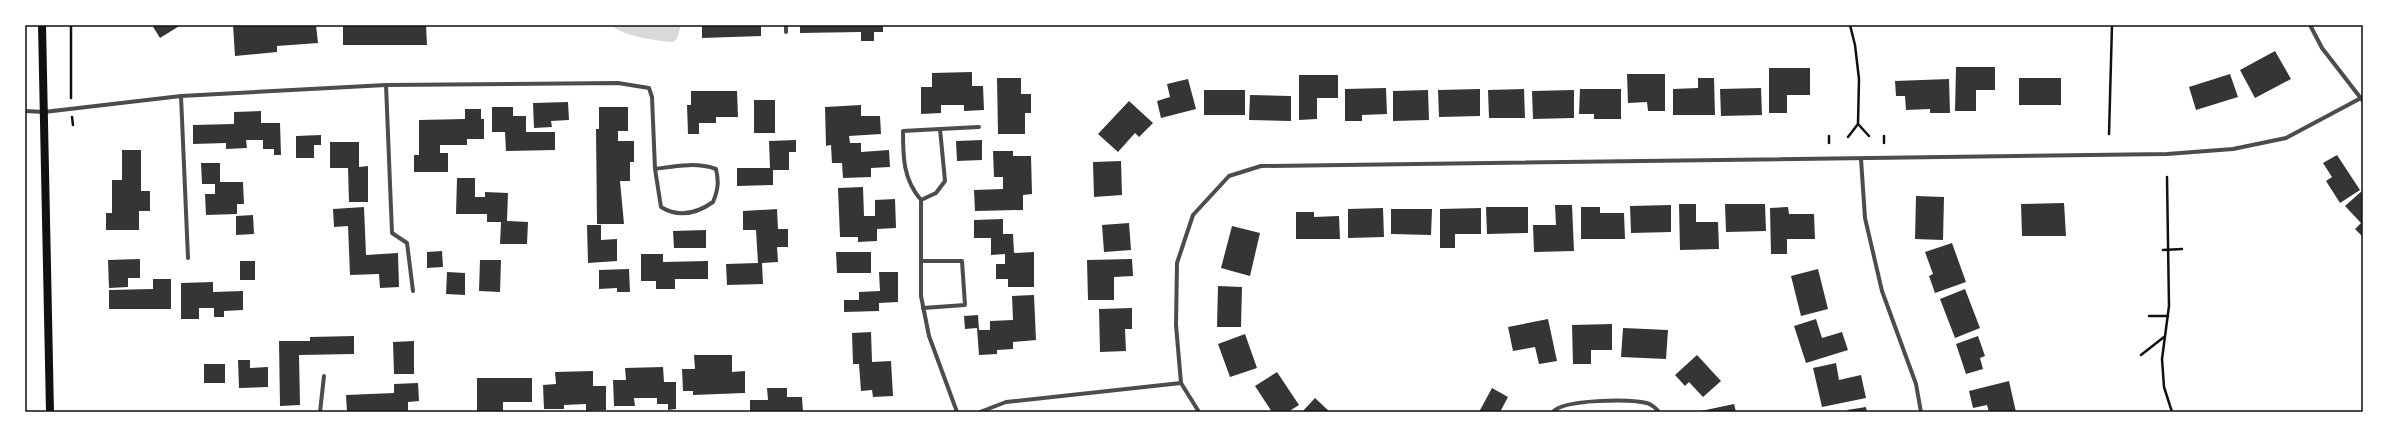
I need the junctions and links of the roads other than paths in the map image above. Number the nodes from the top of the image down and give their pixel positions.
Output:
1 (42, 25) edge
2 (786, 25) edge
3 (2310, 25) edge
4 (786, 32) dead end
5 (386, 85) junction
6 (181, 96) junction
7 (2362, 100) edge
8 (25, 111) edge
9 (44, 112) junction
10 (979, 127) dead end
11 (940, 128) junction
12 (1861, 159) junction
13 (655, 169) junction
14 (921, 200) junction
15 (188, 258) dead end
16 (922, 261) junction
17 (412, 292) dead end
18 (924, 308) junction
19 (324, 376) dead end
20 (1181, 383) junction
21 (50, 412) edge
22 (320, 412) edge
23 (957, 412) edge
24 (980, 412) edge
25 (1199, 412) edge
26 (1553, 412) edge
27 (1659, 412) edge
28 (1921, 412) edge

1 - 9 main road
2 - 4 street
3 - 7 street
5 - 6 street
5 - 13 street
5 - 17 street
6 - 9 street
6 - 15 street
7 - 12 street
8 - 9 street
9 - 21 main road
10 - 11 street
11 - 14 street
11 - 14 street
12 - 20 street
12 - 28 street
13 - 13 street
14 - 16 street
16 - 18 street
16 - 18 street
18 - 23 street
19 - 22 street
20 - 24 street
20 - 25 street
26 - 27 street

